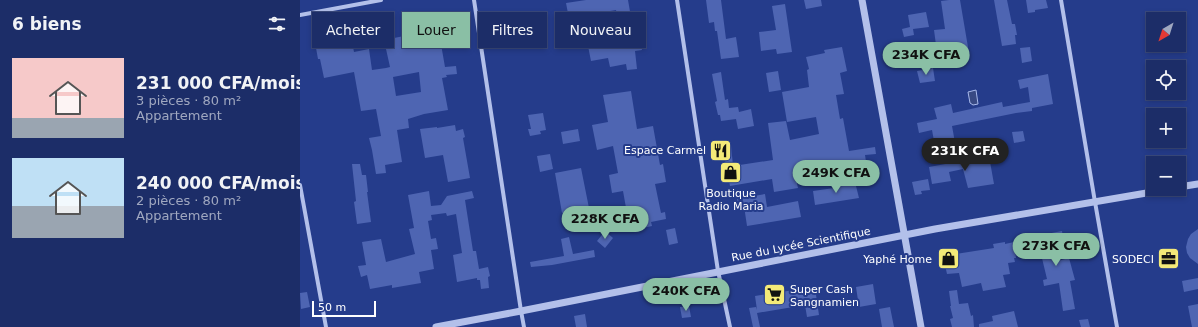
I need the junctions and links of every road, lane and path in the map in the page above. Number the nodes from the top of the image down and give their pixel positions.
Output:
1 (381, 0) edge
2 (474, 0) edge
3 (677, 0) edge
4 (862, 0) edge
5 (1061, 0) edge
6 (300, 15) edge
7 (1198, 184) edge
8 (300, 185) edge
9 (1186, 186) edge
10 (1146, 193) edge
11 (1095, 202) junction
12 (904, 235) junction
13 (718, 272) junction
14 (521, 311) junction
15 (326, 327) edge
16 (436, 327) edge
17 (524, 327) edge
18 (730, 327) edge
19 (921, 327) edge
20 (1117, 327) edge

1 - 6 street
2 - 14 street
3 - 13 street
4 - 12 street
5 - 11 street
7 - 9 street
8 - 15 street
10 - 11 street, Rue du Lycée Scientifique
11 - 12 street, Rue du Lycée Scientifique
11 - 20 street
12 - 13 street, Rue du Lycée Scientifique
12 - 19 street
13 - 14 street, Rue du Lycée Scientifique
13 - 18 street
14 - 16 street, Rue du Lycée Scientifique
14 - 17 street

